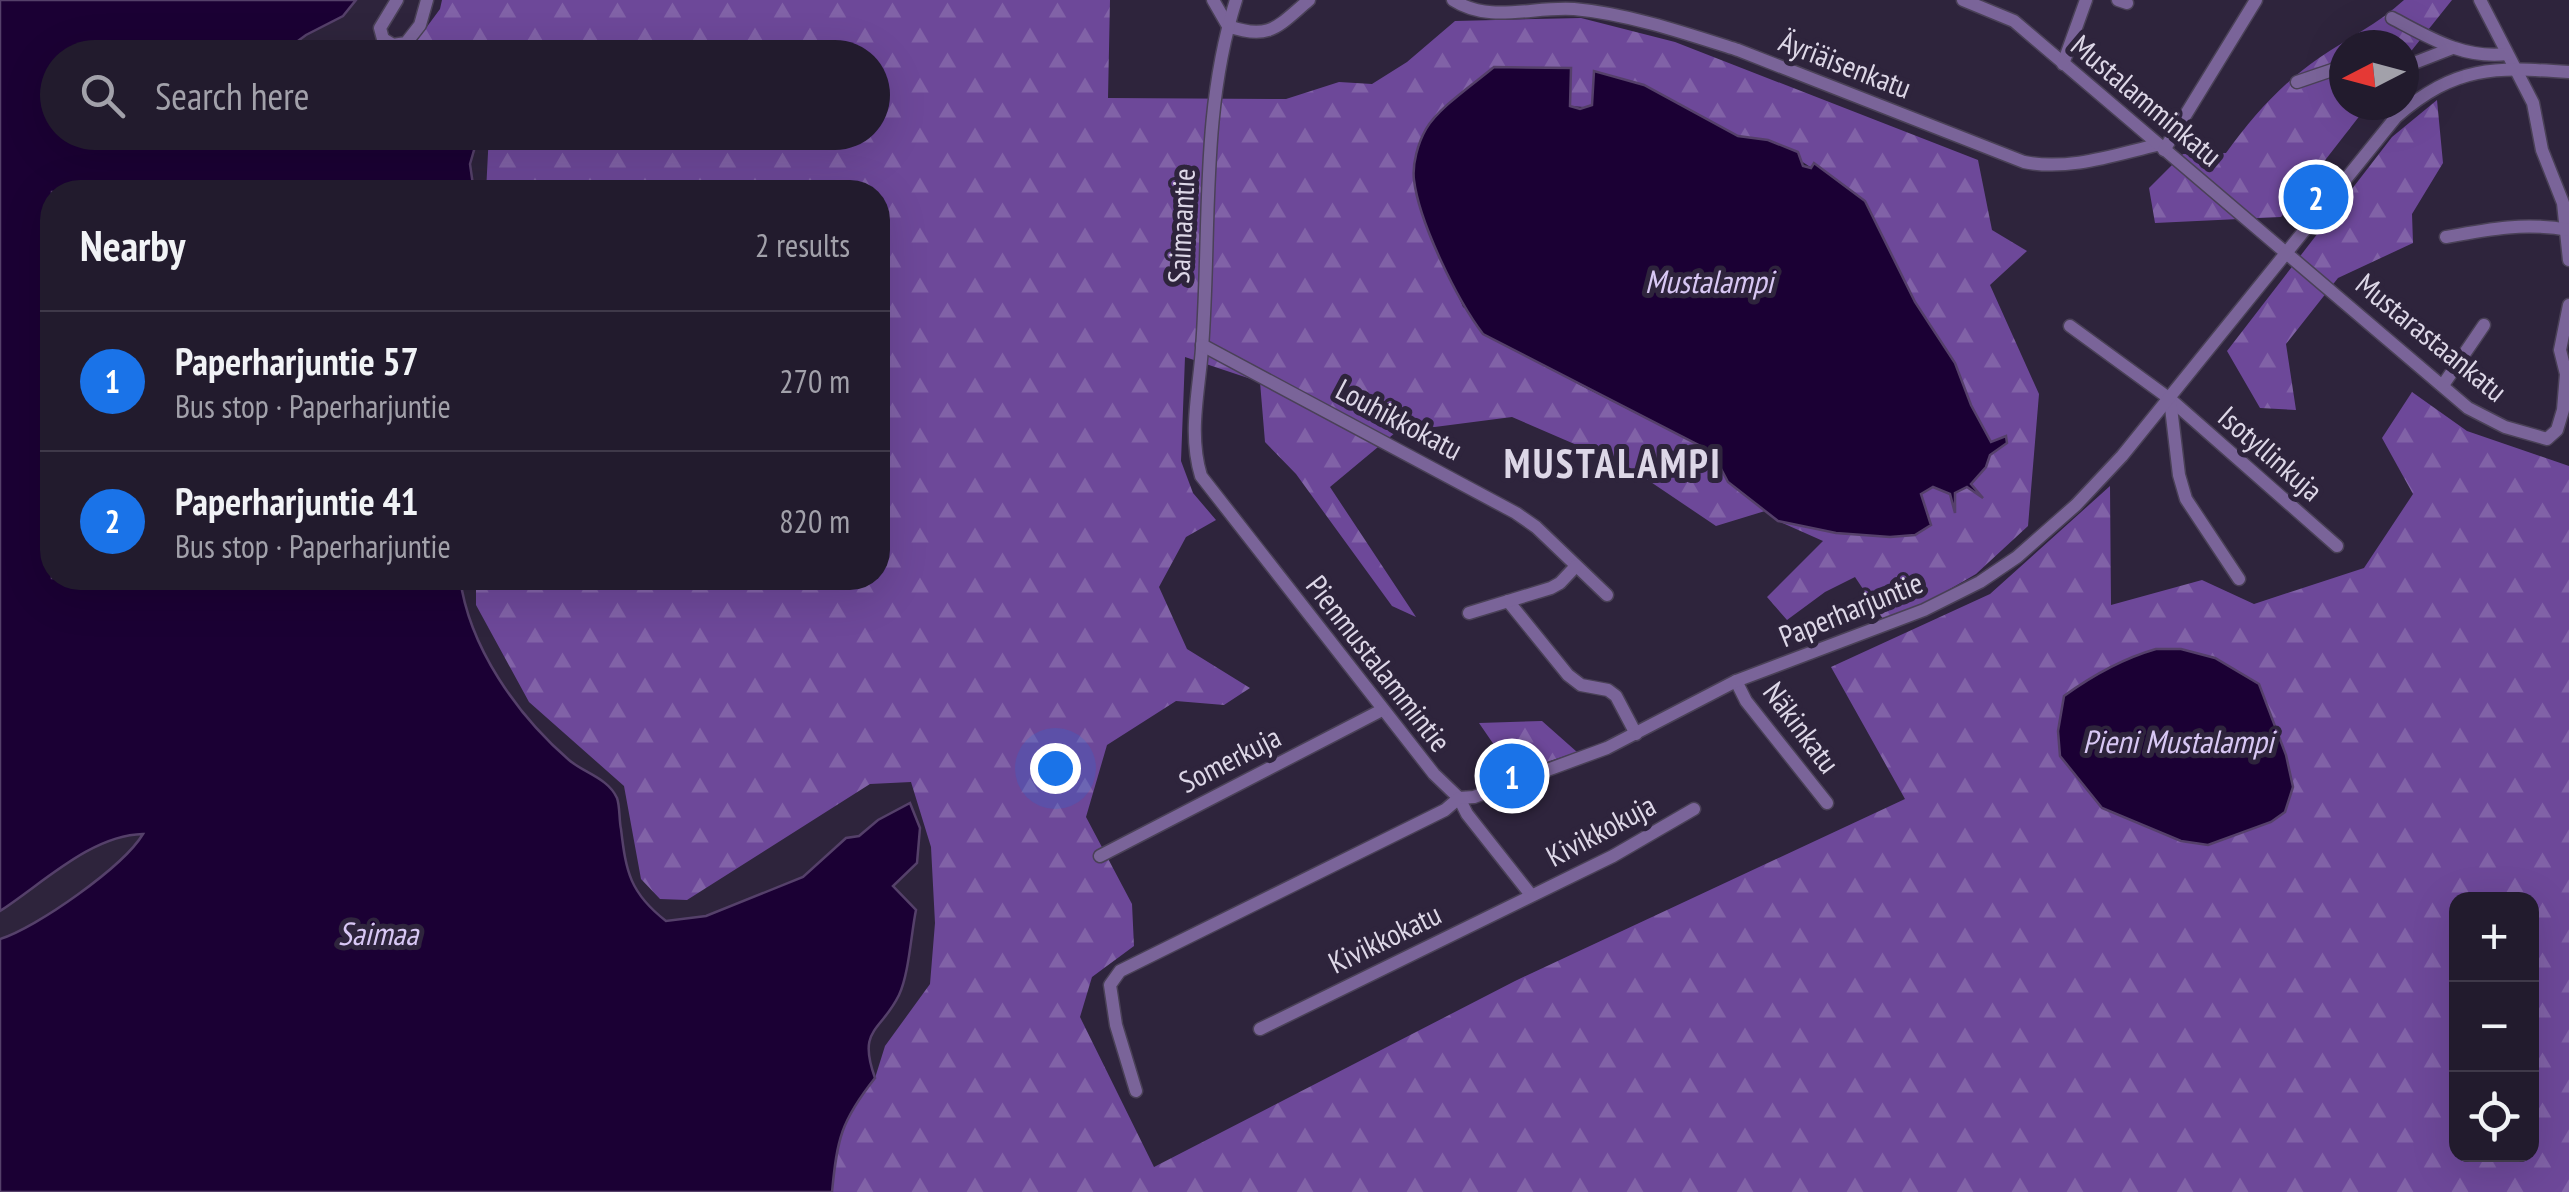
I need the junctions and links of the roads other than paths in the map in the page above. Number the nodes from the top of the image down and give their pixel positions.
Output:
1 (397, 0) edge
2 (427, 0) edge
3 (1212, 0) edge
4 (1236, 0) edge
5 (1309, 0) edge
6 (1453, 0) edge
7 (1963, 0) edge
8 (2086, 0) edge
9 (2256, 0) edge
10 (2480, 0) edge
11 (2392, 18) dead end
12 (1228, 26) junction
13 (384, 40) edge
14 (408, 40) edge
15 (2450, 49) junction
16 (2507, 54) junction
17 (2419, 61) edge
18 (2063, 64) junction
19 (2515, 70) junction
20 (2329, 71) edge
21 (2569, 72) edge
22 (2296, 82) dead end
23 (2160, 147) junction
24 (2568, 230) edge
25 (2446, 237) dead end
26 (2288, 253) junction
27 (2569, 260) edge
28 (2569, 305) edge
29 (2484, 325) dead end
30 (2070, 326) dead end
31 (1202, 346) junction
32 (2443, 385) junction
33 (2170, 399) junction
34 (1195, 456) joint
35 (2337, 546) dead end
36 (1576, 566) junction
37 (2239, 579) dead end
38 (1607, 595) dead end
39 (1508, 601) junction
40 (1469, 613) dead end
41 (1736, 681) junction
42 (1382, 710) junction
43 (1636, 734) junction
44 (1459, 798) junction
45 (1827, 803) dead end
46 (1694, 809) dead end
47 (1100, 856) dead end
48 (1532, 895) junction
49 (1260, 1029) dead end
50 (1136, 1091) dead end

1 - 13 street
2 - 14 street
3 - 12 street
4 - 12 street, Saimaantie
5 - 12 street
6 - 23 street, Äyriäisenkatu
7 - 18 street, Mustalamminkatu
8 - 18 street
9 - 23 street
10 - 16 street
11 - 15 street
12 - 31 street, Saimaantie
15 - 16 street
15 - 17 street
16 - 19 street
18 - 23 street, Mustalamminkatu
19 - 21 street, Paperharjuntie
19 - 24 street
19 - 26 street, Paperharjuntie
20 - 22 street
23 - 26 street, Mustalamminkatu
24 - 25 street
24 - 27 street
26 - 32 street, Mustarastaankatu
26 - 33 street, Paperharjuntie
28 - 32 street, Mustarastaankatu
29 - 32 street
30 - 33 street, Isotyllinkuja
31 - 34 street, Saimaantie
31 - 36 street, Louhikkokatu
33 - 35 street, Isotyllinkuja
33 - 37 street
33 - 41 street, Paperharjuntie
34 - 42 street, Pienmustalammintie
36 - 38 street, Louhikkokatu
36 - 39 street
39 - 40 street
39 - 43 street
41 - 43 street, Paperharjuntie
41 - 45 street, Näkinkatu
42 - 44 street, Pienmustalammintie
42 - 47 street, Somerkuja
43 - 44 street, Paperharjuntie
44 - 48 street, Pienmustalammintie
44 - 50 street, Paperharjuntie
46 - 48 street, Kivikkokuja
48 - 49 street, Kivikkokatu

